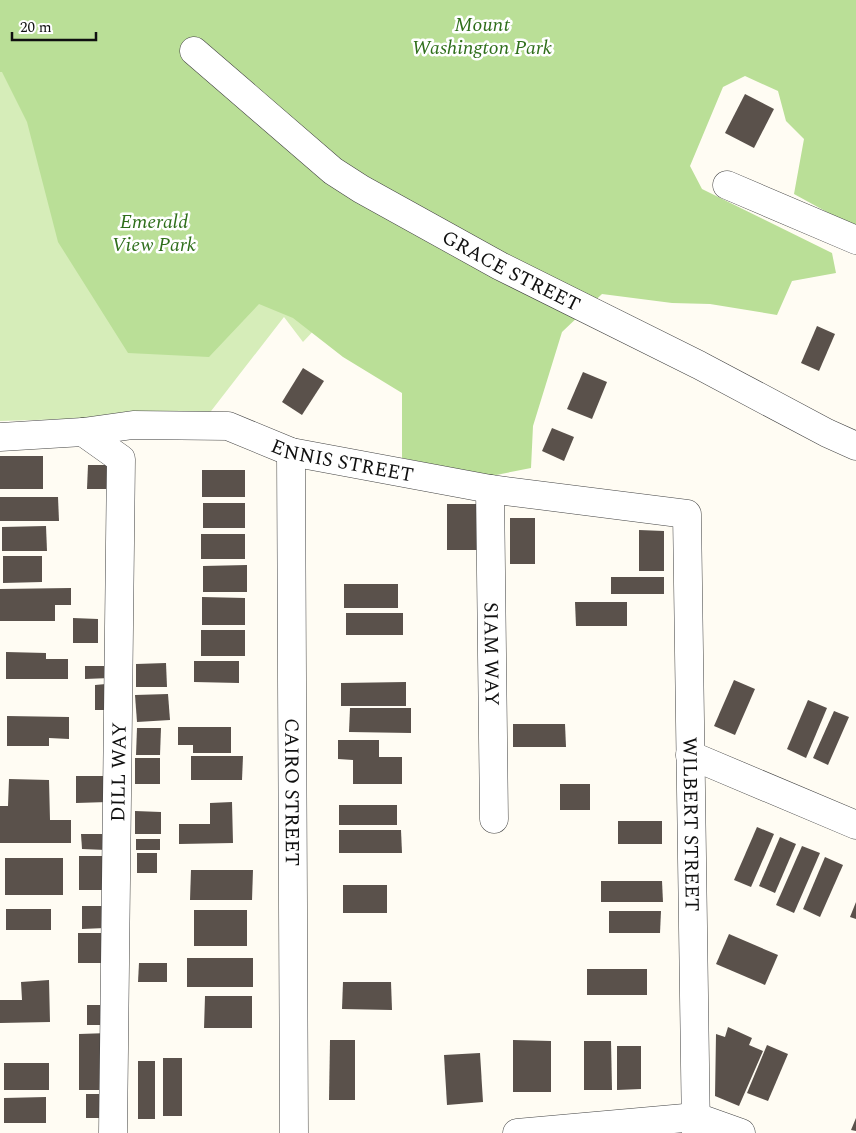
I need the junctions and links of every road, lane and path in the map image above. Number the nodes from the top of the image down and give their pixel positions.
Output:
1 (194, 51) dead end
2 (727, 185) dead end
3 (856, 240) edge
4 (83, 432) junction
5 (0, 437) edge
6 (856, 446) edge
7 (291, 452) junction
8 (490, 489) junction
9 (688, 514) joint
10 (690, 755) junction
11 (494, 820) dead end
12 (856, 825) edge
13 (696, 1125) edge
14 (113, 1133) edge
15 (294, 1133) edge
16 (517, 1133) edge
17 (741, 1133) edge

1 - 6 street, GRACE STREET
2 - 3 street
4 - 5 street, ENNIS STREET
4 - 7 street, ENNIS STREET
4 - 14 street, DILL WAY
7 - 8 street, ENNIS STREET
7 - 15 street, CAIRO STREET
8 - 9 street, ENNIS STREET
8 - 11 street, SIAM WAY
9 - 10 street, WILBERT STREET
10 - 12 street
10 - 13 street, WILBERT STREET
13 - 16 street
13 - 17 street

